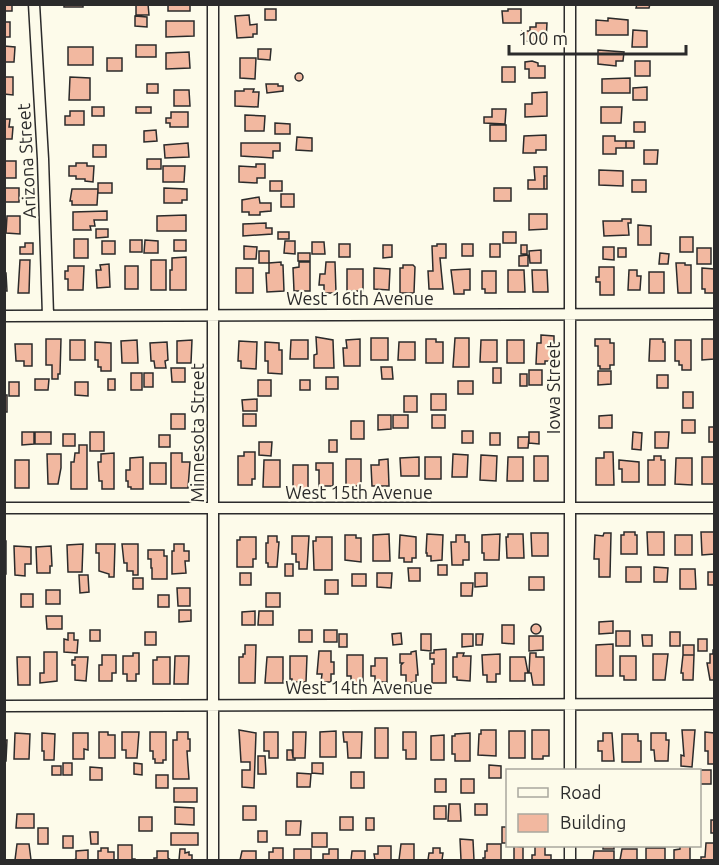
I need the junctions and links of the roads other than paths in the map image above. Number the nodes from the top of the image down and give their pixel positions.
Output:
1 (34, 4) edge
2 (213, 4) edge
3 (570, 4) edge
4 (714, 314) edge
5 (48, 315) junction
6 (213, 315) junction
7 (569, 315) junction
8 (4, 316) edge
9 (4, 508) edge
10 (570, 508) junction
11 (714, 508) edge
12 (214, 509) junction
13 (213, 704) junction
14 (570, 704) junction
15 (714, 704) edge
16 (4, 706) edge
17 (570, 769) edge
18 (213, 861) edge

1 - 5 street, Arizona Street
2 - 6 street, Minnesota Street
3 - 7 street, Iowa Street
4 - 7 street, West 16th Avenue
5 - 6 street, West 16th Avenue
5 - 8 street, West 16th Avenue
6 - 7 street, West 16th Avenue
6 - 12 street, Minnesota Street
7 - 10 street, Iowa Street
9 - 12 street, West 15th Avenue
10 - 11 street, West 15th Avenue
10 - 12 street, West 15th Avenue
10 - 14 street, Iowa Street
12 - 13 street, Minnesota Street
13 - 14 street, West 14th Avenue
13 - 16 street, West 14th Avenue
13 - 18 street, Minnesota Street
14 - 15 street, West 14th Avenue
14 - 17 street, Iowa Street

